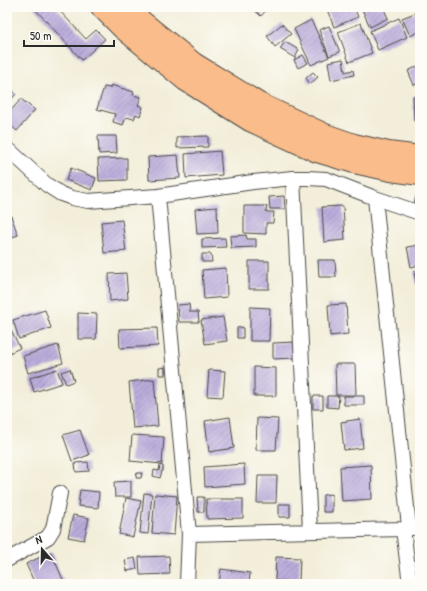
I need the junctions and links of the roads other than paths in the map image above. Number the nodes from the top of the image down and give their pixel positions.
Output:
1 (102, 7) edge
2 (125, 7) edge
3 (7, 148) edge
4 (420, 157) edge
5 (420, 174) edge
6 (293, 178) junction
7 (158, 196) junction
8 (375, 198) junction
9 (420, 213) edge
10 (60, 494) dead end
11 (411, 528) edge
12 (310, 530) junction
13 (189, 534) junction
14 (7, 560) edge
15 (187, 584) edge
16 (410, 584) edge

1 - 5 highway
2 - 4 highway
3 - 7 street
6 - 7 street
6 - 8 street
6 - 12 street
7 - 13 street
8 - 9 street
8 - 11 street
10 - 14 street
11 - 12 street
11 - 16 street
12 - 13 street
13 - 15 street

